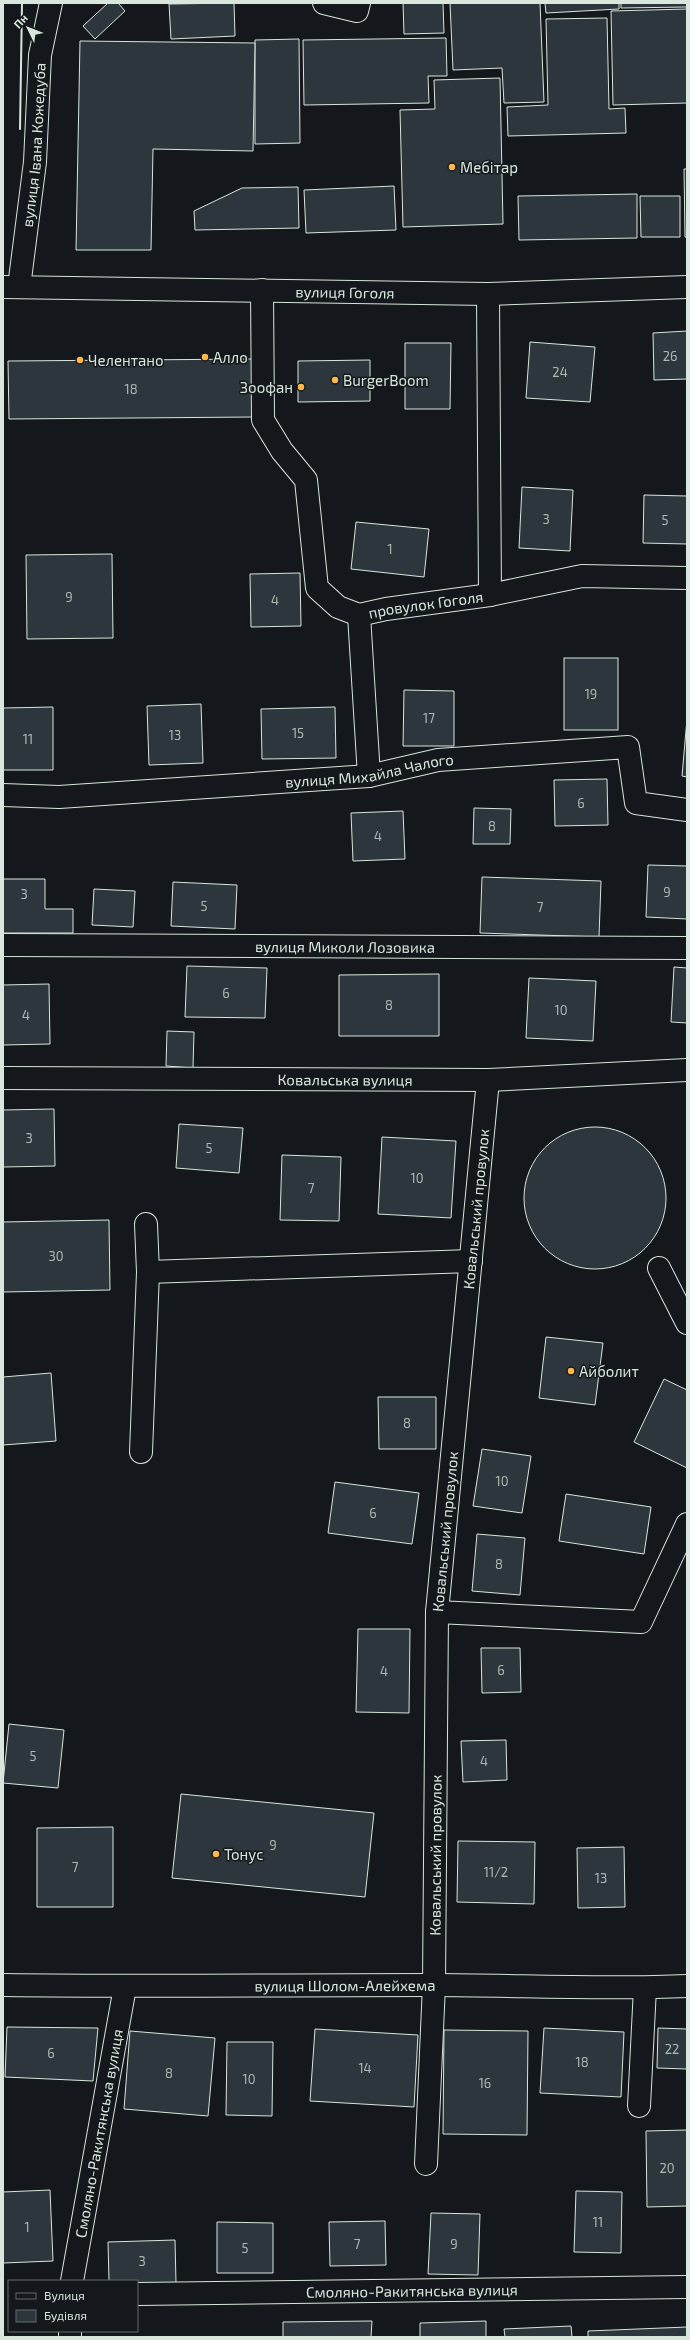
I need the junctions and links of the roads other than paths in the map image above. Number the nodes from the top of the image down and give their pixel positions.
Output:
1 (51, 3) edge
2 (324, 3) edge
3 (359, 3) edge
4 (11, 287) edge
5 (687, 287) edge
6 (262, 290) junction
7 (488, 294) junction
8 (687, 578) edge
9 (490, 595) junction
10 (359, 615) junction
11 (369, 776) junction
12 (3, 795) edge
13 (687, 810) edge
14 (3, 945) edge
15 (687, 948) edge
16 (687, 1070) edge
17 (3, 1078) edge
18 (488, 1080) junction
19 (146, 1224) dead end
20 (471, 1261) junction
21 (659, 1268) dead end
22 (148, 1272) junction
23 (687, 1323) edge
24 (142, 1452) dead end
25 (687, 1524) edge
26 (437, 1612) junction
27 (3, 1985) edge
28 (434, 1985) junction
29 (687, 1986) edge
30 (125, 1987) junction
31 (646, 1988) junction
32 (639, 2106) dead end
33 (426, 2164) dead end
34 (72, 2280) edge
35 (687, 2287) edge
36 (138, 2294) edge

1 - 4 street, вулиця Івана Кожедуба
2 - 3 street
4 - 6 street, вулиця Гоголя
5 - 7 street, вулиця Гоголя
6 - 7 street, вулиця Гоголя
6 - 10 street, провулок Гоголя
7 - 9 street
8 - 9 street, провулок Гоголя
9 - 10 street, провулок Гоголя
10 - 11 street
11 - 12 street, вулиця Михайла Чалого
11 - 13 street, вулиця Михайла Чалого
14 - 15 street, вулиця Миколи Лозовика
16 - 18 street, Ковальська вулиця
17 - 18 street, Ковальська вулиця
18 - 20 street, Ковальський провулок
19 - 22 street
20 - 22 street
20 - 26 street, Ковальський провулок
21 - 23 street
22 - 24 street
25 - 26 street
26 - 28 street, Ковальський провулок
27 - 30 street, вулиця Шолом-Алейхема
28 - 30 street, вулиця Шолом-Алейхема
28 - 31 street, вулиця Шолом-Алейхема
28 - 33 street, Ковальський провулок
29 - 31 street, вулиця Шолом-Алейхема
30 - 34 street, Смоляно-Ракитянська вулиця
31 - 32 street
35 - 36 street, Смоляно-Ракитянська вулиця

